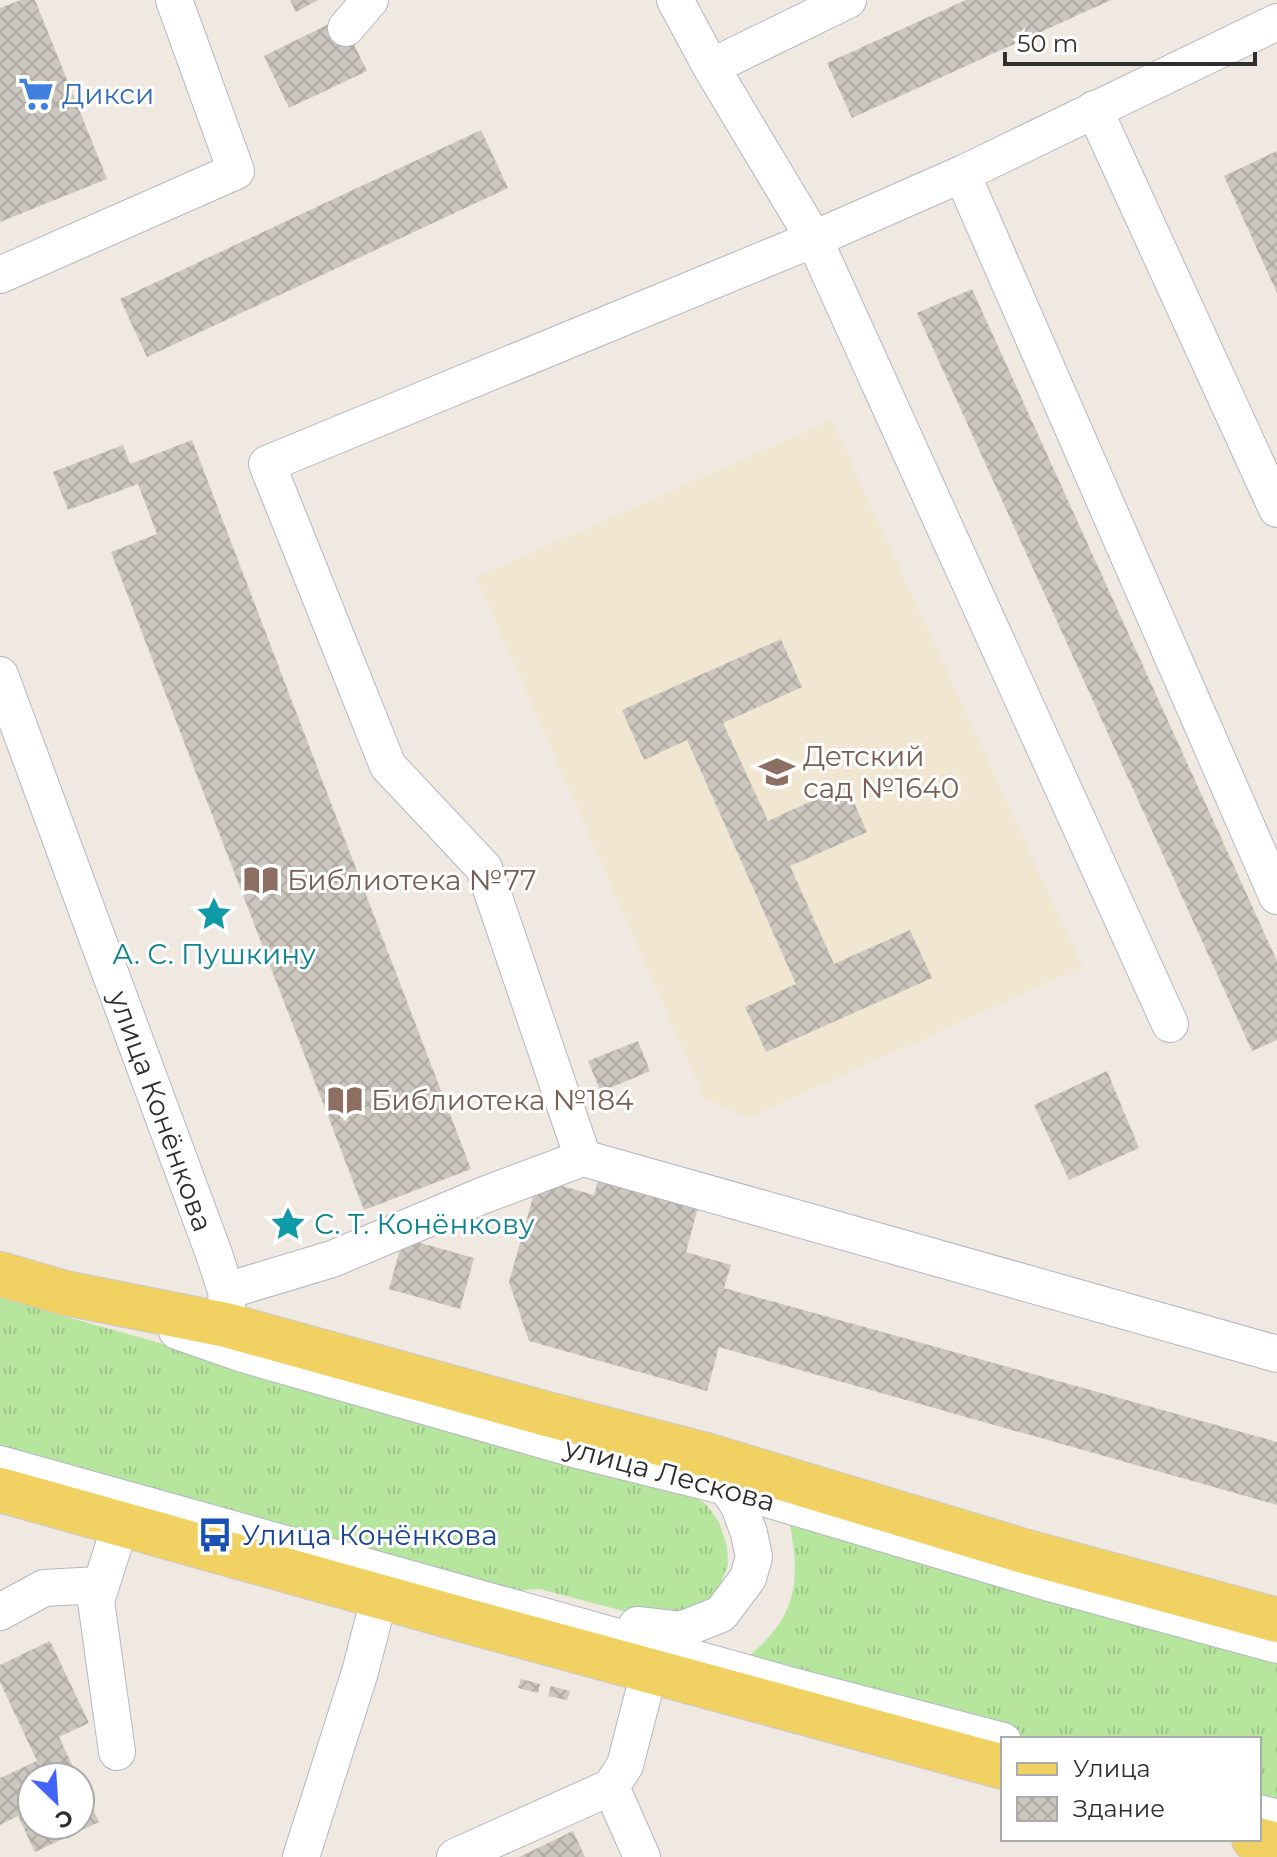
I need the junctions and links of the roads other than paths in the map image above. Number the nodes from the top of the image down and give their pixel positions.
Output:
1 (174, 0) edge
2 (370, 0) edge
3 (675, 0) edge
4 (848, 0) edge
5 (346, 28) dead end
6 (1274, 31) edge
7 (711, 67) junction
8 (1094, 109) junction
9 (962, 174) junction
10 (814, 239) junction
11 (0, 275) edge
12 (1277, 509) edge
13 (0, 675) edge
14 (1277, 896) edge
15 (1170, 1024) dead end
16 (583, 1158) junction
17 (0, 1274) edge
18 (65, 1293) junction
19 (226, 1308) junction
20 (1277, 1354) edge
21 (0, 1464) edge
22 (716, 1471) junction
23 (0, 1490) edge
24 (121, 1523) junction
25 (99, 1585) junction
26 (380, 1595) junction
27 (516, 1607) junction
28 (0, 1612) edge
29 (460, 1619) junction
30 (1277, 1620) edge
31 (1277, 1645) edge
32 (649, 1672) junction
33 (1001, 1740) edge
34 (117, 1752) dead end
35 (1001, 1766) edge
36 (611, 1787) junction
37 (301, 1857) edge
38 (455, 1857) edge
39 (642, 1857) edge

1 - 11 street
2 - 5 street
3 - 7 street
4 - 7 street
6 - 8 street
7 - 10 street
8 - 9 street
8 - 12 street
9 - 10 street
9 - 14 street
10 - 15 street
10 - 16 street
13 - 19 street, улица Конёнкова
16 - 19 street
16 - 20 street
17 - 18 main road, улица Лескова
18 - 19 main road, улица Лескова
18 - 22 street, улица Лескова
19 - 22 main road, улица Лескова
21 - 27 street
22 - 27 street
22 - 30 main road, улица Лескова
22 - 31 street, улица Лескова
23 - 24 main road
24 - 25 street
24 - 26 main road
25 - 28 street
25 - 34 street
26 - 29 main road
26 - 37 street
27 - 29 street
27 - 33 street
29 - 32 main road
32 - 35 main road
32 - 36 street
36 - 38 street
36 - 39 street

